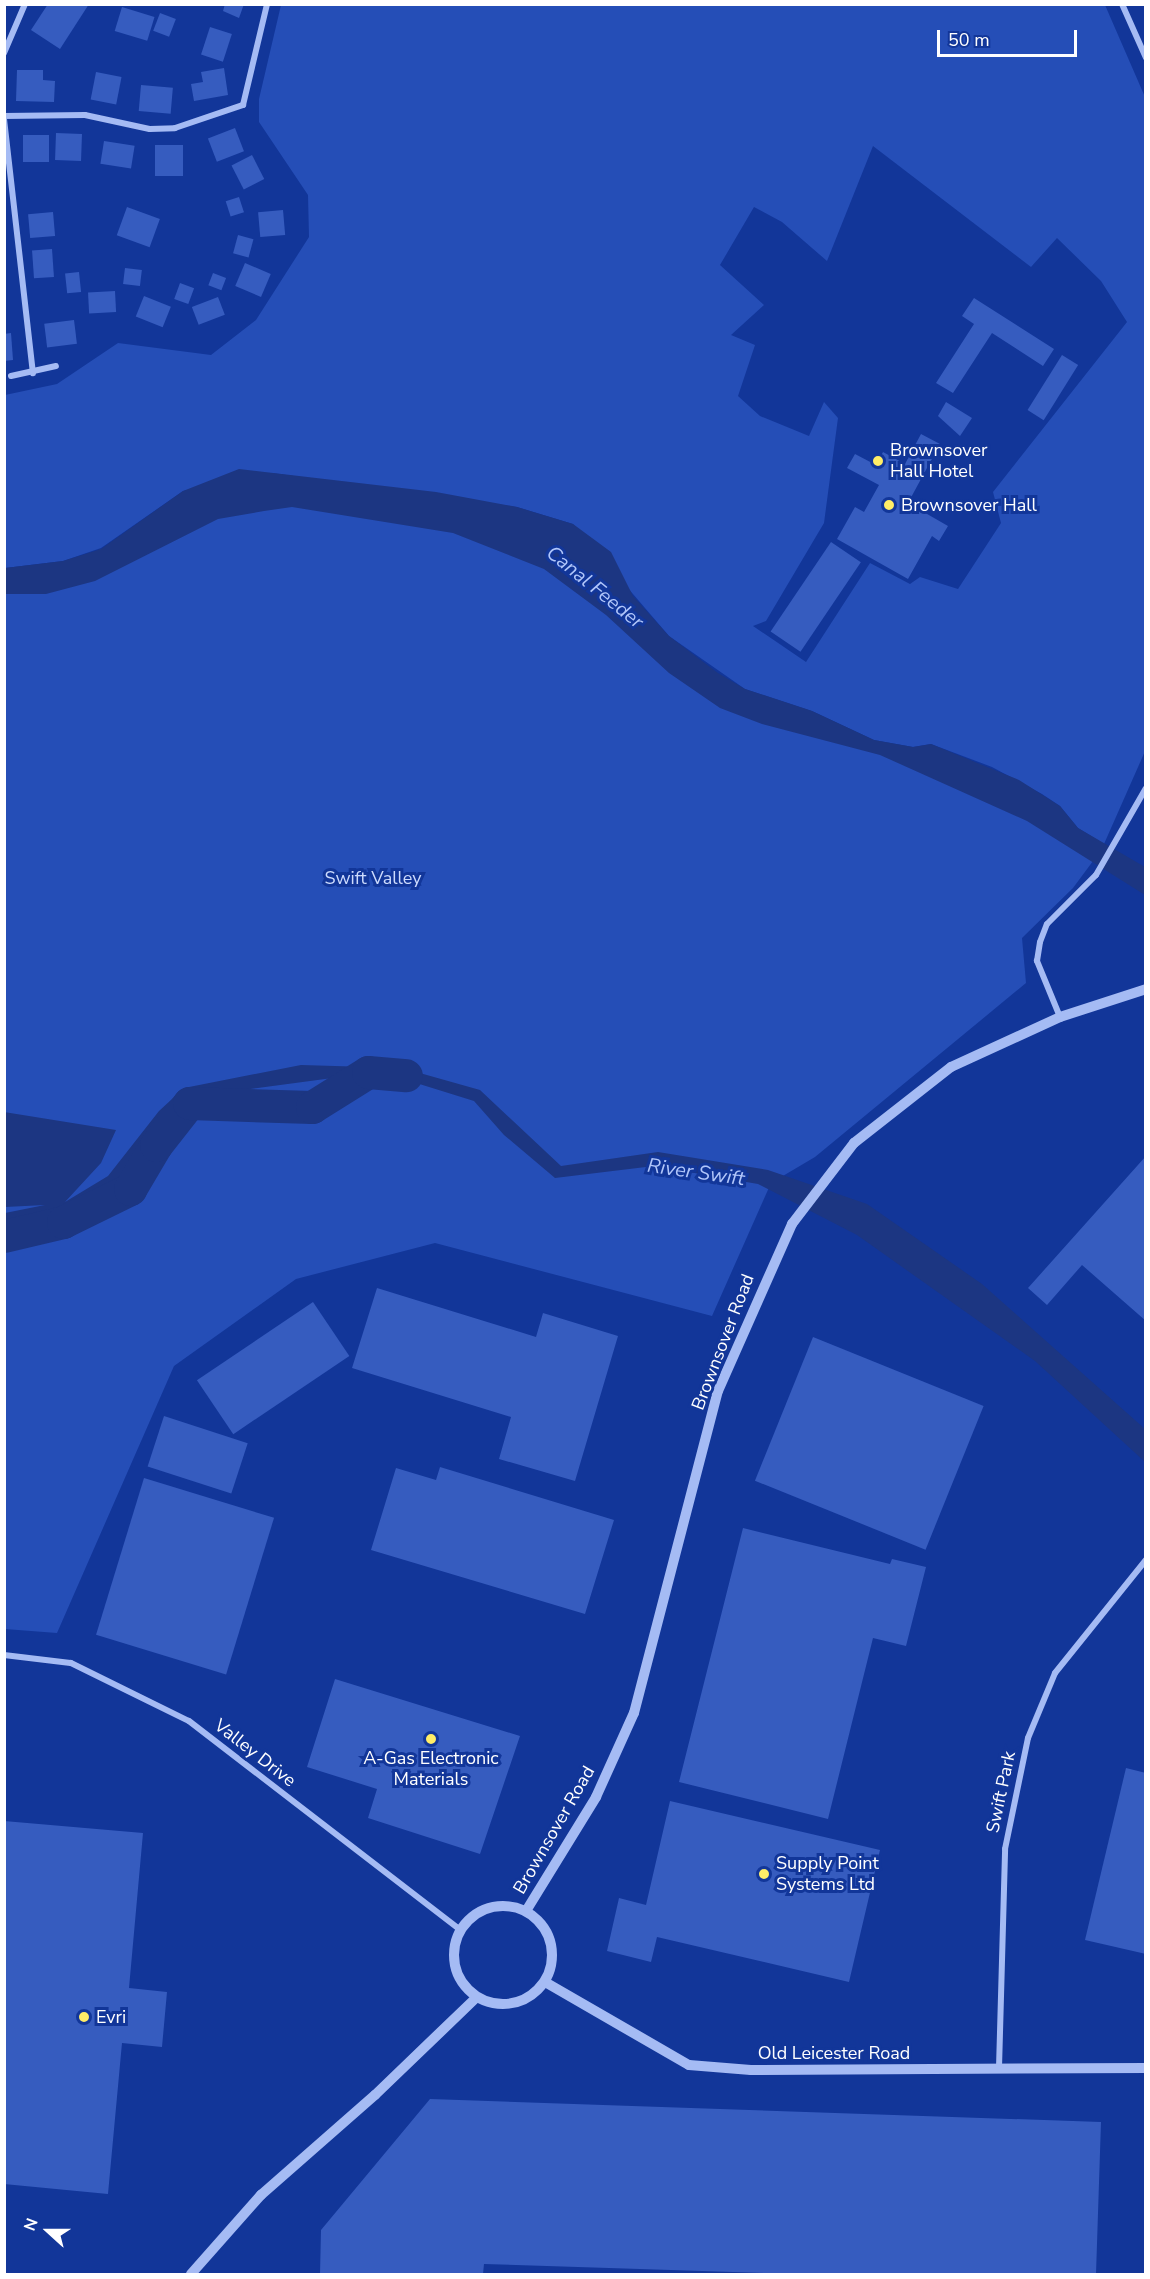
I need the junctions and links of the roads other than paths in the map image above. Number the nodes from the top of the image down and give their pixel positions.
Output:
1 (25, 4) edge
2 (267, 4) edge
3 (1122, 4) edge
4 (4, 53) edge
5 (1146, 58) edge
6 (4, 117) edge
7 (14, 214) junction
8 (4, 216) edge
9 (56, 366) dead end
10 (33, 373) junction
11 (11, 376) dead end
12 (1146, 788) edge
13 (1146, 989) edge
14 (1060, 1017) junction
15 (1146, 1560) edge
16 (4, 1656) edge
17 (526, 1911) junction
18 (460, 1930) junction
19 (544, 1982) junction
20 (477, 1998) junction
21 (999, 2068) junction
22 (1146, 2068) edge
23 (191, 2274) edge

1 - 4 street
2 - 6 street
3 - 5 street
6 - 7 street
7 - 8 street
7 - 10 street
9 - 10 street
10 - 11 street
12 - 14 street
13 - 14 street, Brownsover Road
14 - 17 street, Brownsover Road
15 - 21 street, Swift Park
16 - 18 street, Valley Drive
17 - 18 street, Brownsover Road
17 - 19 street, Brownsover Road
18 - 20 street
19 - 20 street
19 - 21 street, Old Leicester Road
20 - 23 street
21 - 22 street, Old Leicester Road

